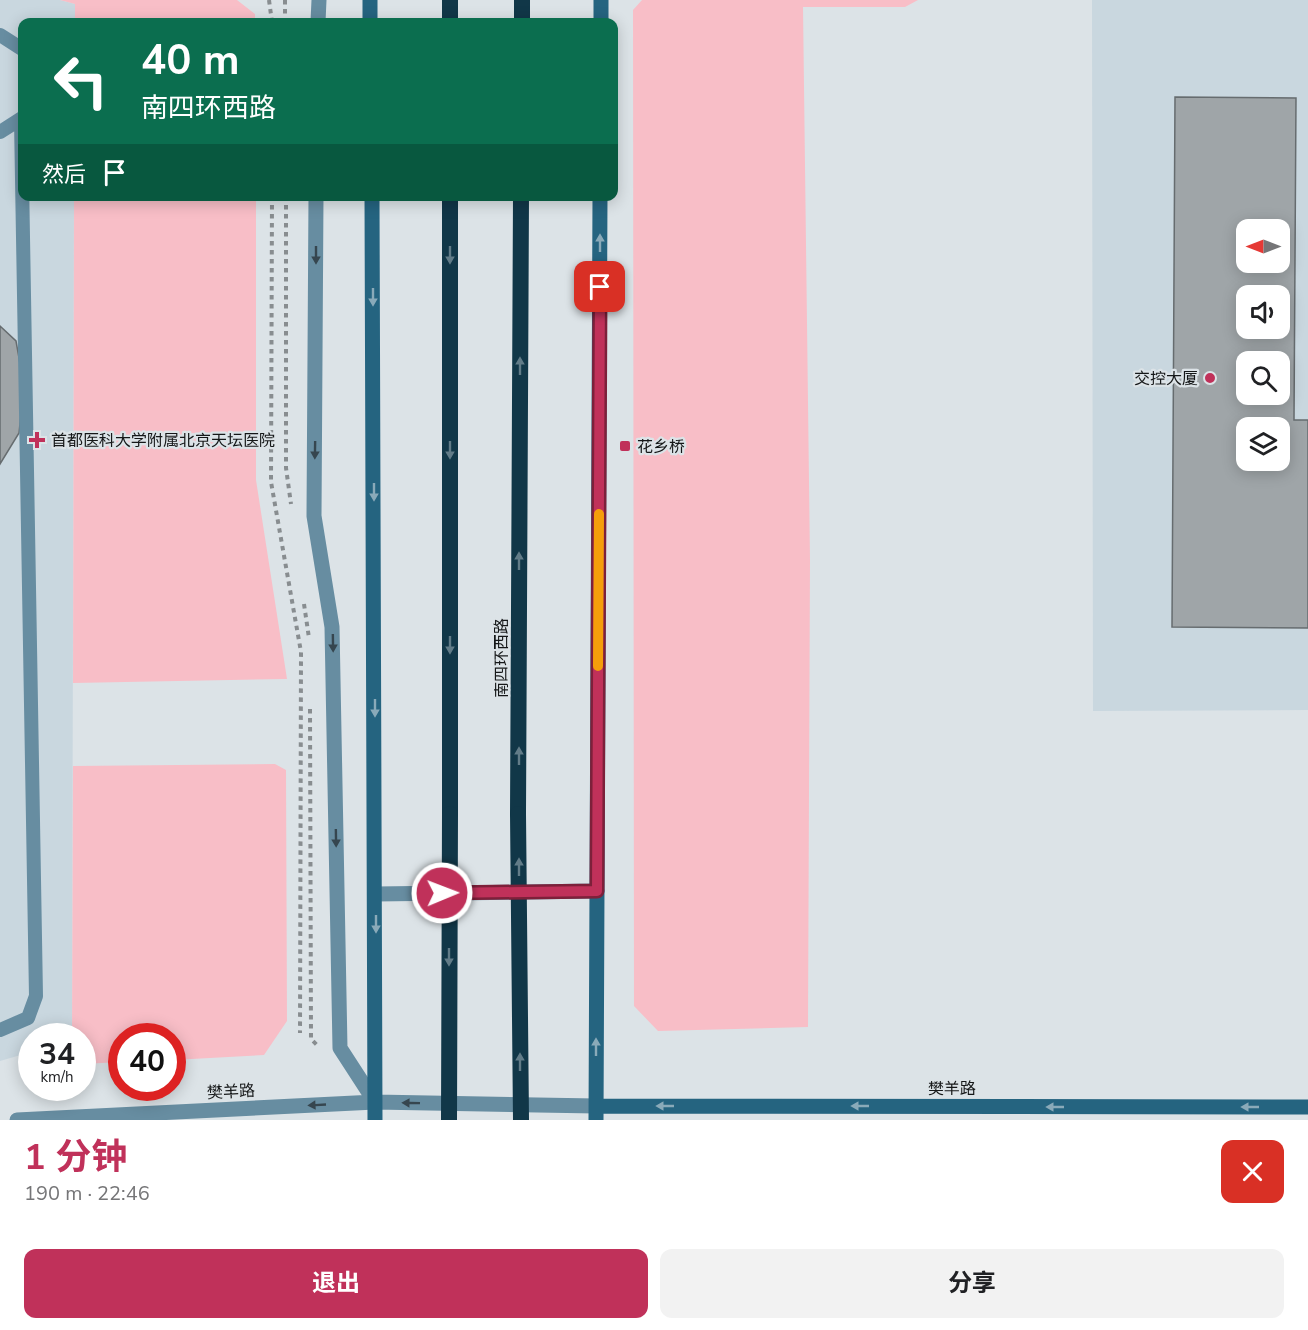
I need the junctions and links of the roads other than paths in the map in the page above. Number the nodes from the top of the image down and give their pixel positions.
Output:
1 (319, 0) edge
2 (370, 0) edge
3 (450, 0) edge
4 (522, 0) edge
5 (601, 0) edge
6 (318, 18) edge
7 (370, 18) edge
8 (450, 18) edge
9 (522, 18) edge
10 (601, 18) edge
11 (0, 35) edge
12 (18, 46) edge
13 (18, 121) edge
14 (0, 132) edge
15 (23, 201) edge
16 (316, 201) edge
17 (372, 201) edge
18 (450, 201) edge
19 (521, 201) edge
20 (600, 201) edge
21 (597, 891) junction
22 (376, 894) junction
23 (0, 1030) edge
24 (375, 1102) junction
25 (1308, 1107) edge
26 (596, 1113) edge
27 (17, 1120) edge
28 (375, 1120) edge
29 (449, 1120) edge
30 (521, 1120) edge

1 - 6 street
2 - 7 main road
3 - 8 highway
4 - 9 highway
5 - 10 main road
11 - 12 lane
13 - 14 lane
15 - 23 lane
16 -> 24 street
17 -> 22 main road
18 -> 29 highway, bridge
30 -> 19 highway, 南四环西路, bridge
21 -> 20 main road
21 - 22 street
26 -> 21 main road
22 -> 24 main road
26 -> 24 street, 樊羊路
24 -> 27 street, 樊羊路
24 - 28 main road
25 -> 26 main road, 樊羊路

